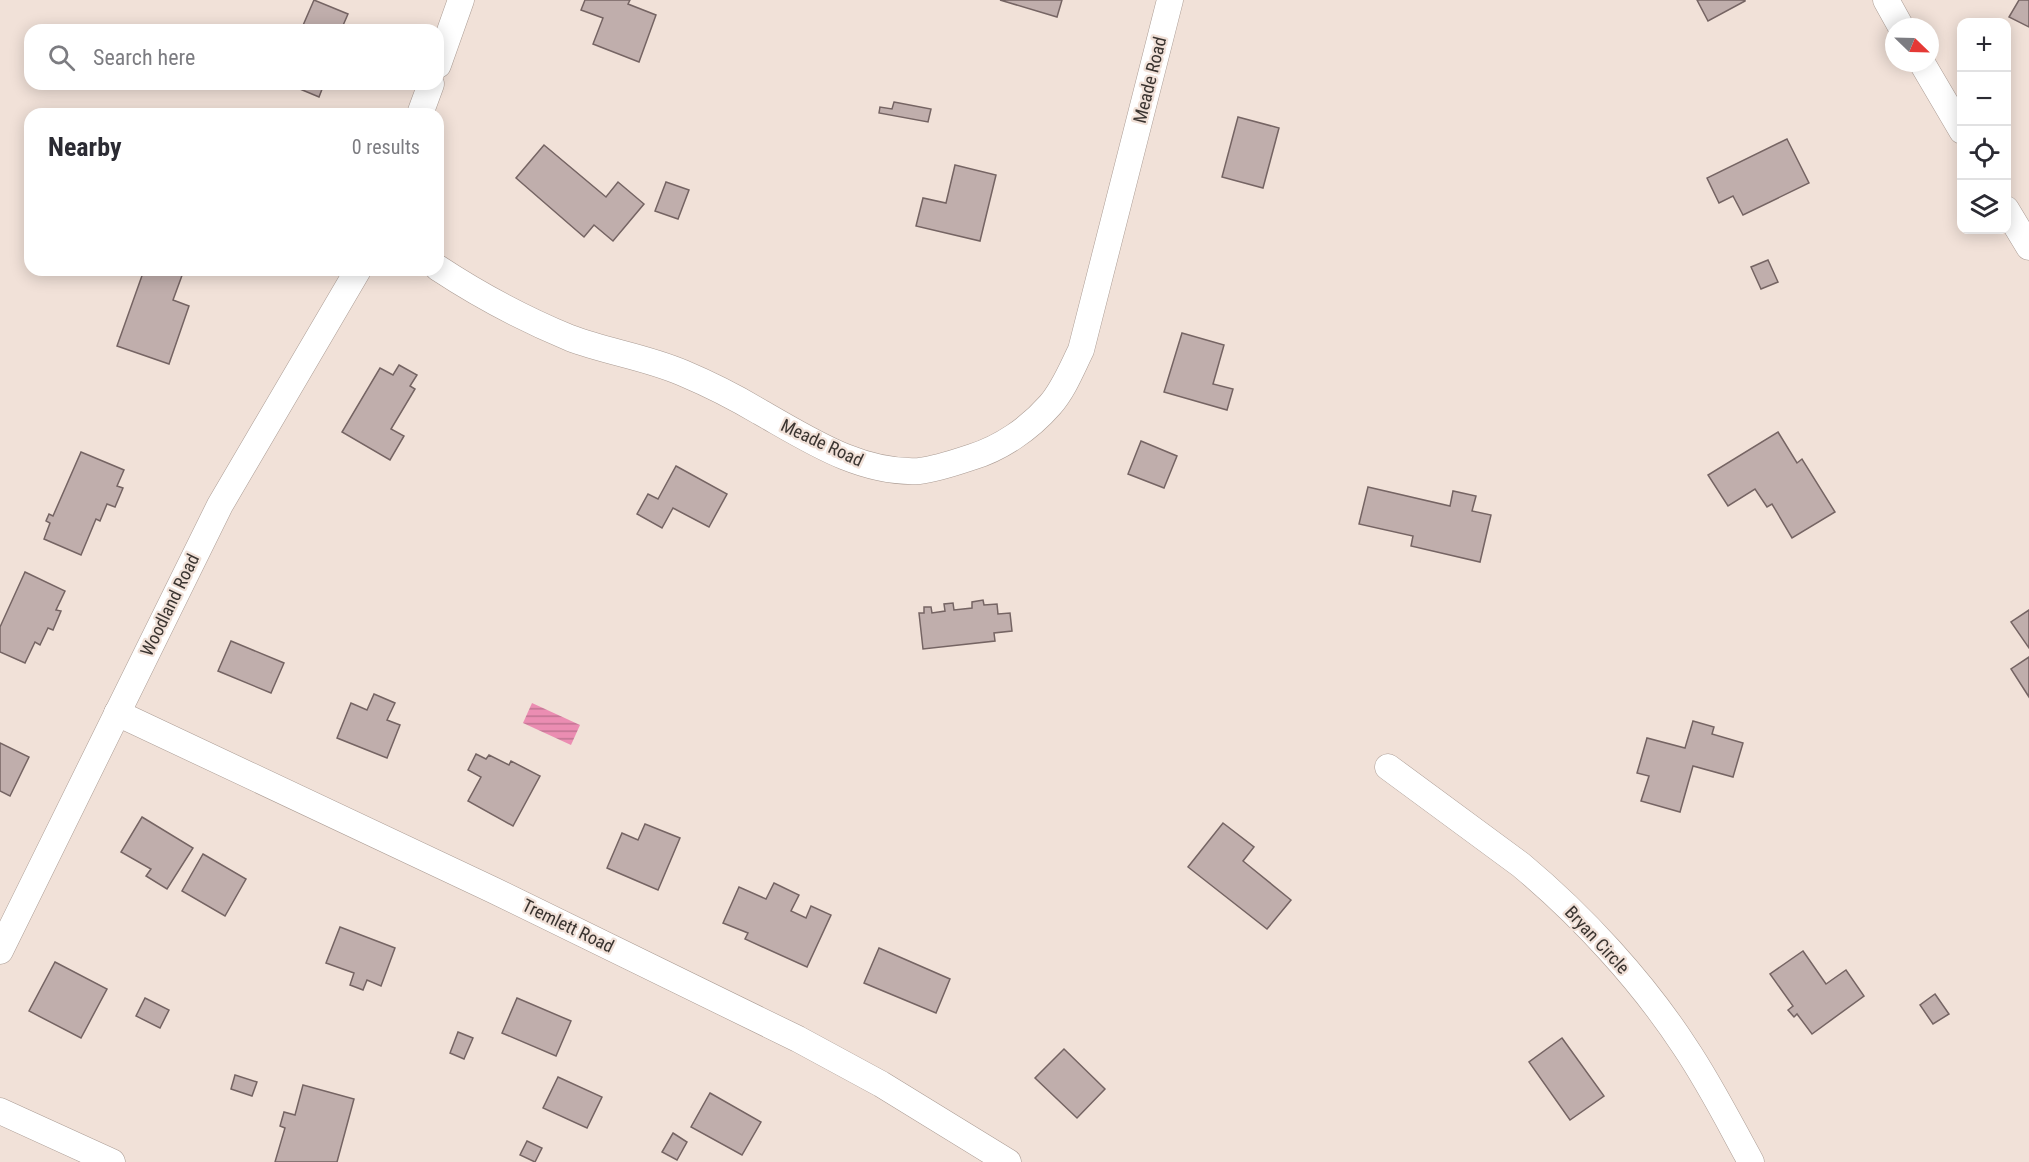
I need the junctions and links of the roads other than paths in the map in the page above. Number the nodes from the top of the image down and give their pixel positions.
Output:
1 (461, 0) edge
2 (1170, 0) edge
3 (1886, 0) edge
4 (1896, 18) edge
5 (444, 48) edge
6 (1927, 72) edge
7 (429, 90) edge
8 (422, 108) edge
9 (1959, 126) edge
10 (2011, 216) edge
11 (2029, 248) edge
12 (444, 272) edge
13 (354, 276) edge
14 (117, 713) junction
15 (1388, 767) dead end
16 (0, 951) edge
17 (0, 1111) edge
18 (112, 1162) edge
19 (1008, 1162) edge
20 (1751, 1162) edge

1 - 5 street
2 - 12 street, Meade Road
3 - 4 street
6 - 9 street
7 - 8 street
10 - 11 street
13 - 14 street, Woodland Road
14 - 16 street, Woodland Road
14 - 19 street, Tremlett Road
15 - 20 street, Bryan Circle
17 - 18 street

